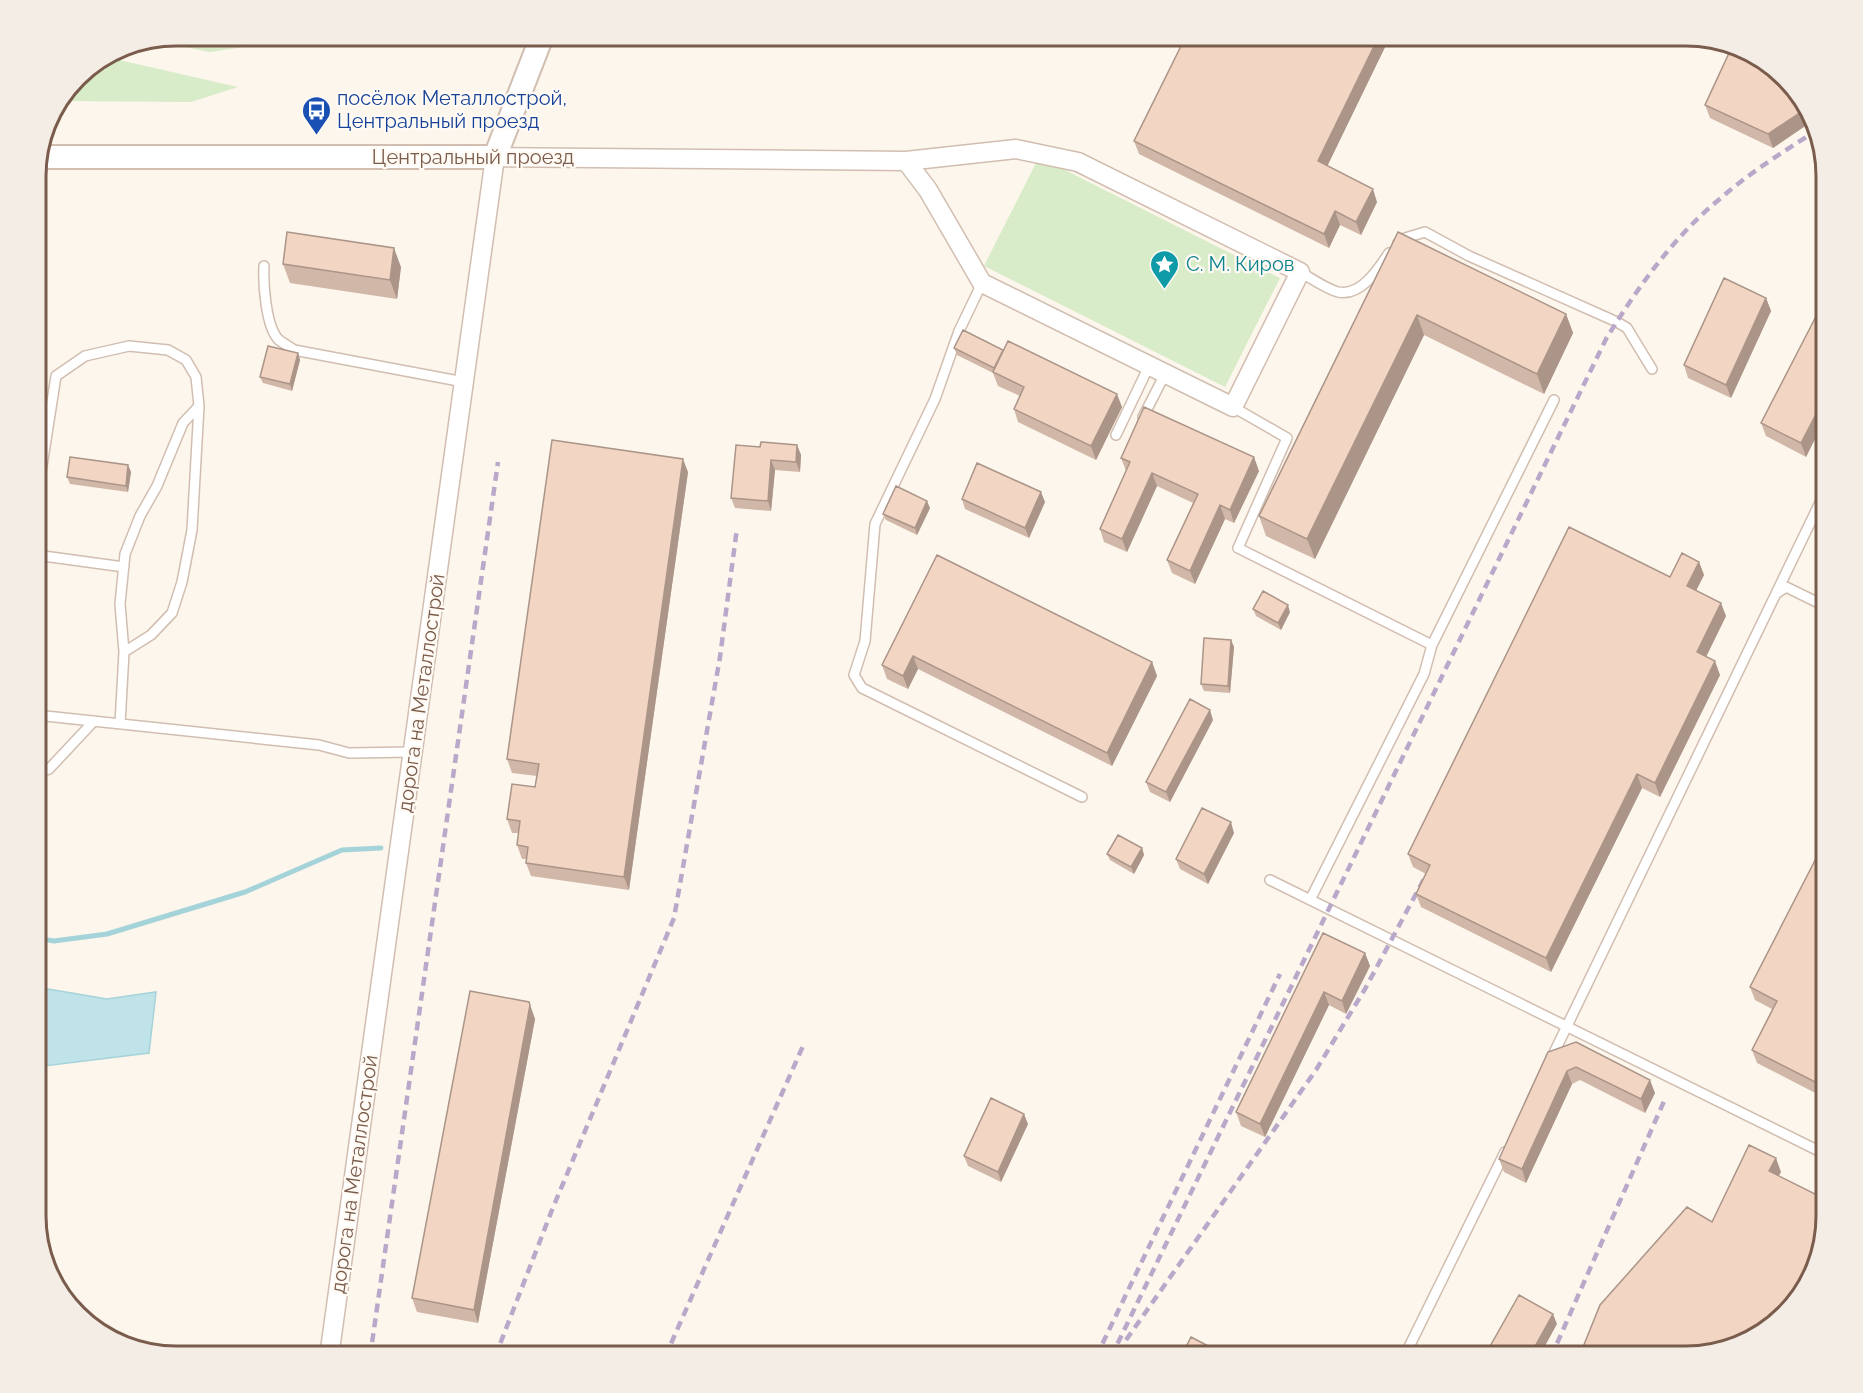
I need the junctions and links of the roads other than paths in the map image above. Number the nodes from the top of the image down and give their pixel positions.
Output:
1 (538, 46) edge
2 (49, 157) edge
3 (495, 157) junction
4 (906, 161) junction
5 (264, 266) dead end
6 (1300, 272) junction
7 (982, 283) junction
8 (1652, 369) dead end
9 (1157, 370) junction
10 (464, 382) junction
11 (1554, 400) dead end
12 (199, 406) junction
13 (1233, 407) junction
14 (1141, 422) edge
15 (47, 434) edge
16 (1116, 435) dead end
17 (1816, 511) edge
18 (47, 556) edge
19 (124, 567) junction
20 (1775, 595) junction
21 (1816, 602) edge
22 (1432, 645) junction
23 (123, 652) junction
24 (47, 716) edge
25 (94, 721) junction
26 (120, 724) junction
27 (413, 752) junction
28 (47, 770) edge
29 (1082, 797) dead end
30 (1270, 880) dead end
31 (1310, 900) junction
32 (1566, 1026) junction
33 (1546, 1069) edge
34 (1509, 1144) edge
35 (1816, 1150) edge
36 (330, 1346) edge
37 (1409, 1346) edge

1 - 3 street, дорога на Металлострой
2 - 3 street, Центральный проезд
3 - 4 street, Центральный проезд
3 - 10 street, дорога на Металлострой
4 - 6 street, Центральный проезд
4 - 7 street
5 - 10 lane
6 - 8 lane
6 - 13 street
7 - 9 street
7 - 29 lane
9 - 13 street
9 - 14 lane
9 - 16 lane
10 - 27 street, дорога на Металлострой
11 - 22 lane
12 - 15 lane
12 - 19 lane
12 - 23 lane
13 - 22 lane
17 - 20 lane
18 - 19 lane
19 - 23 lane
20 - 21 lane
20 - 32 lane
22 - 31 lane
23 - 26 lane
24 - 25 lane
25 - 26 lane
25 - 28 lane
26 - 27 lane
27 - 36 street, дорога на Металлострой
30 - 31 lane
31 - 32 lane
32 - 33 lane
32 - 35 lane
34 - 37 lane

